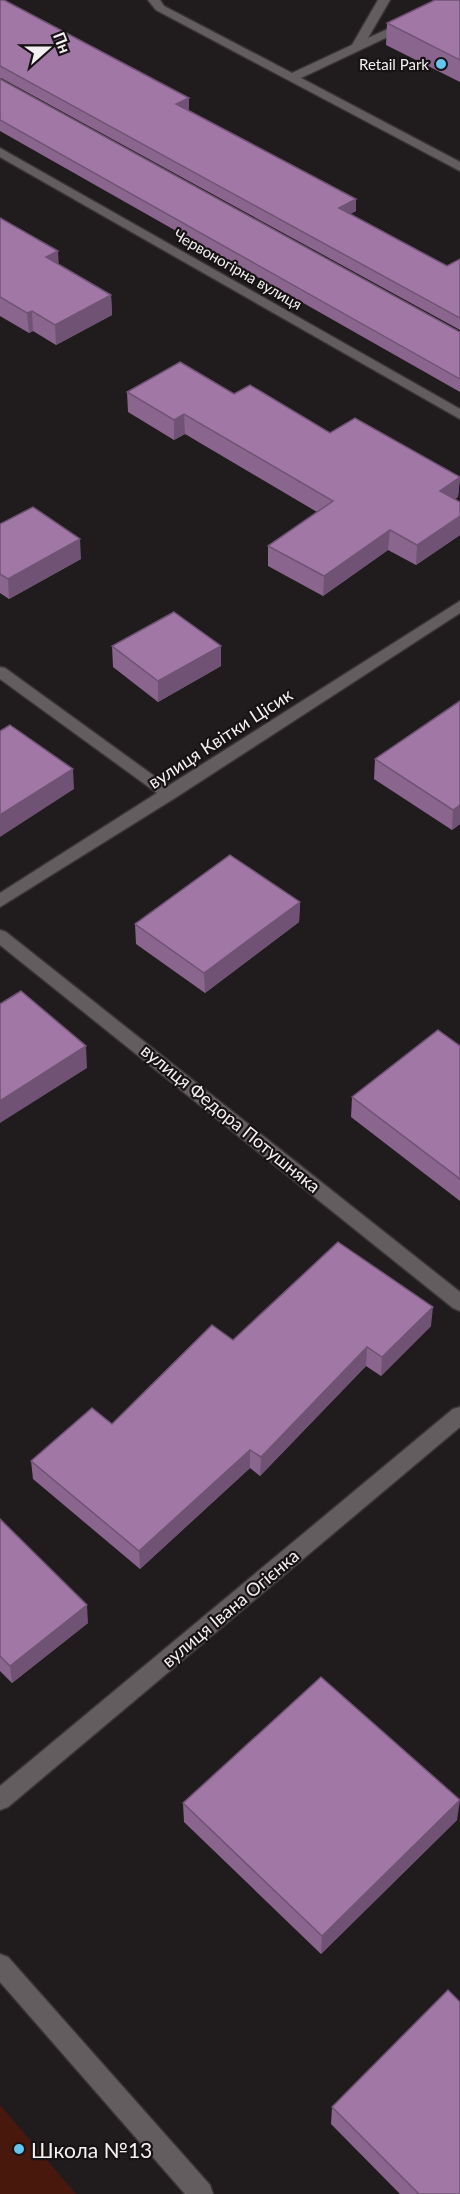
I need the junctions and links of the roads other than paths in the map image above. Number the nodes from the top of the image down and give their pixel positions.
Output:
1 (153, 0) edge
2 (384, 0) edge
3 (417, 19) edge
4 (356, 48) junction
5 (291, 78) junction
6 (0, 152) edge
7 (460, 167) edge
8 (460, 415) edge
9 (460, 606) edge
10 (0, 672) edge
11 (169, 794) junction
12 (0, 901) edge
13 (0, 936) edge
14 (460, 1303) edge
15 (460, 1415) edge
16 (0, 1800) edge
17 (0, 1965) edge
18 (201, 2194) edge

1 - 5 street
2 - 4 street
3 - 4 street
4 - 5 street
5 - 7 street
6 - 8 street, Червоногірна вулиця
9 - 11 street, вулиця Квітки Цісик
10 - 11 street
11 - 12 street, вулиця Квітки Цісик
13 - 14 street, вулиця Федора Потушняка
15 - 16 street, вулиця Івана Огієнка
17 - 18 street

